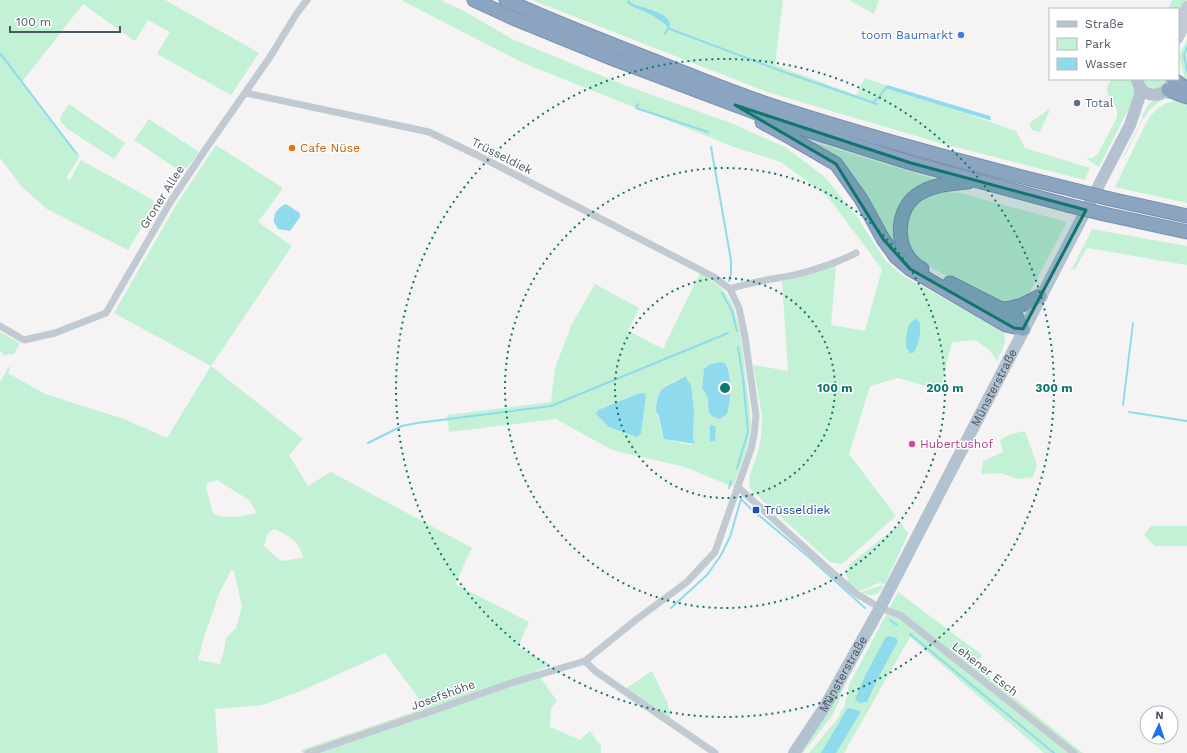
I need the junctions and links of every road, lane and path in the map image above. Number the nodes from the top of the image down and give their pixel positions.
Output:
1 (307, 0) edge
2 (474, 0) edge
3 (506, 0) edge
4 (1187, 6) edge
5 (1179, 21) edge
6 (1187, 21) edge
7 (1179, 37) edge
8 (1138, 83) edge
9 (1171, 83) edge
10 (1187, 89) edge
11 (246, 93) junction
12 (1153, 95) junction
13 (1187, 97) edge
14 (735, 105) junction
15 (1130, 124) junction
16 (976, 182) junction
17 (1187, 216) edge
18 (1187, 232) edge
19 (856, 253) dead end
20 (730, 289) junction
21 (1040, 296) junction
22 (1001, 310) junction
23 (0, 326) edge
24 (1023, 329) junction
25 (738, 488) junction
26 (880, 608) junction
27 (585, 661) junction
28 (308, 753) edge
29 (715, 753) edge
30 (794, 753) edge
31 (1074, 753) edge

1 - 11 street, Groner Allee
2 - 14 highway
3 - 17 highway, bridge
4 - 5 main road
6 - 7 main road
8 - 12 main road
8 - 15 main road, Münsterstraße
9 - 10 highway
9 - 12 main road
9 - 13 highway
11 - 20 street, Trüsseldiek
11 - 23 street, Groner Allee
12 - 15 main road, Münsterstraße
14 - 16 highway
14 - 24 highway
15 - 21 main road, Münsterstraße
16 - 18 highway, bridge
16 - 22 highway
19 - 20 street
20 - 25 street, Trüsseldiek
21 - 22 highway
21 - 24 main road, Münsterstraße
22 - 24 highway
24 - 26 main road, Münsterstraße
25 - 26 street
25 - 27 street, Josefshöhe
26 - 30 main road, Münsterstraße
26 - 31 street, Lehener Esch
27 - 28 street, Josefshöhe
27 - 29 street

